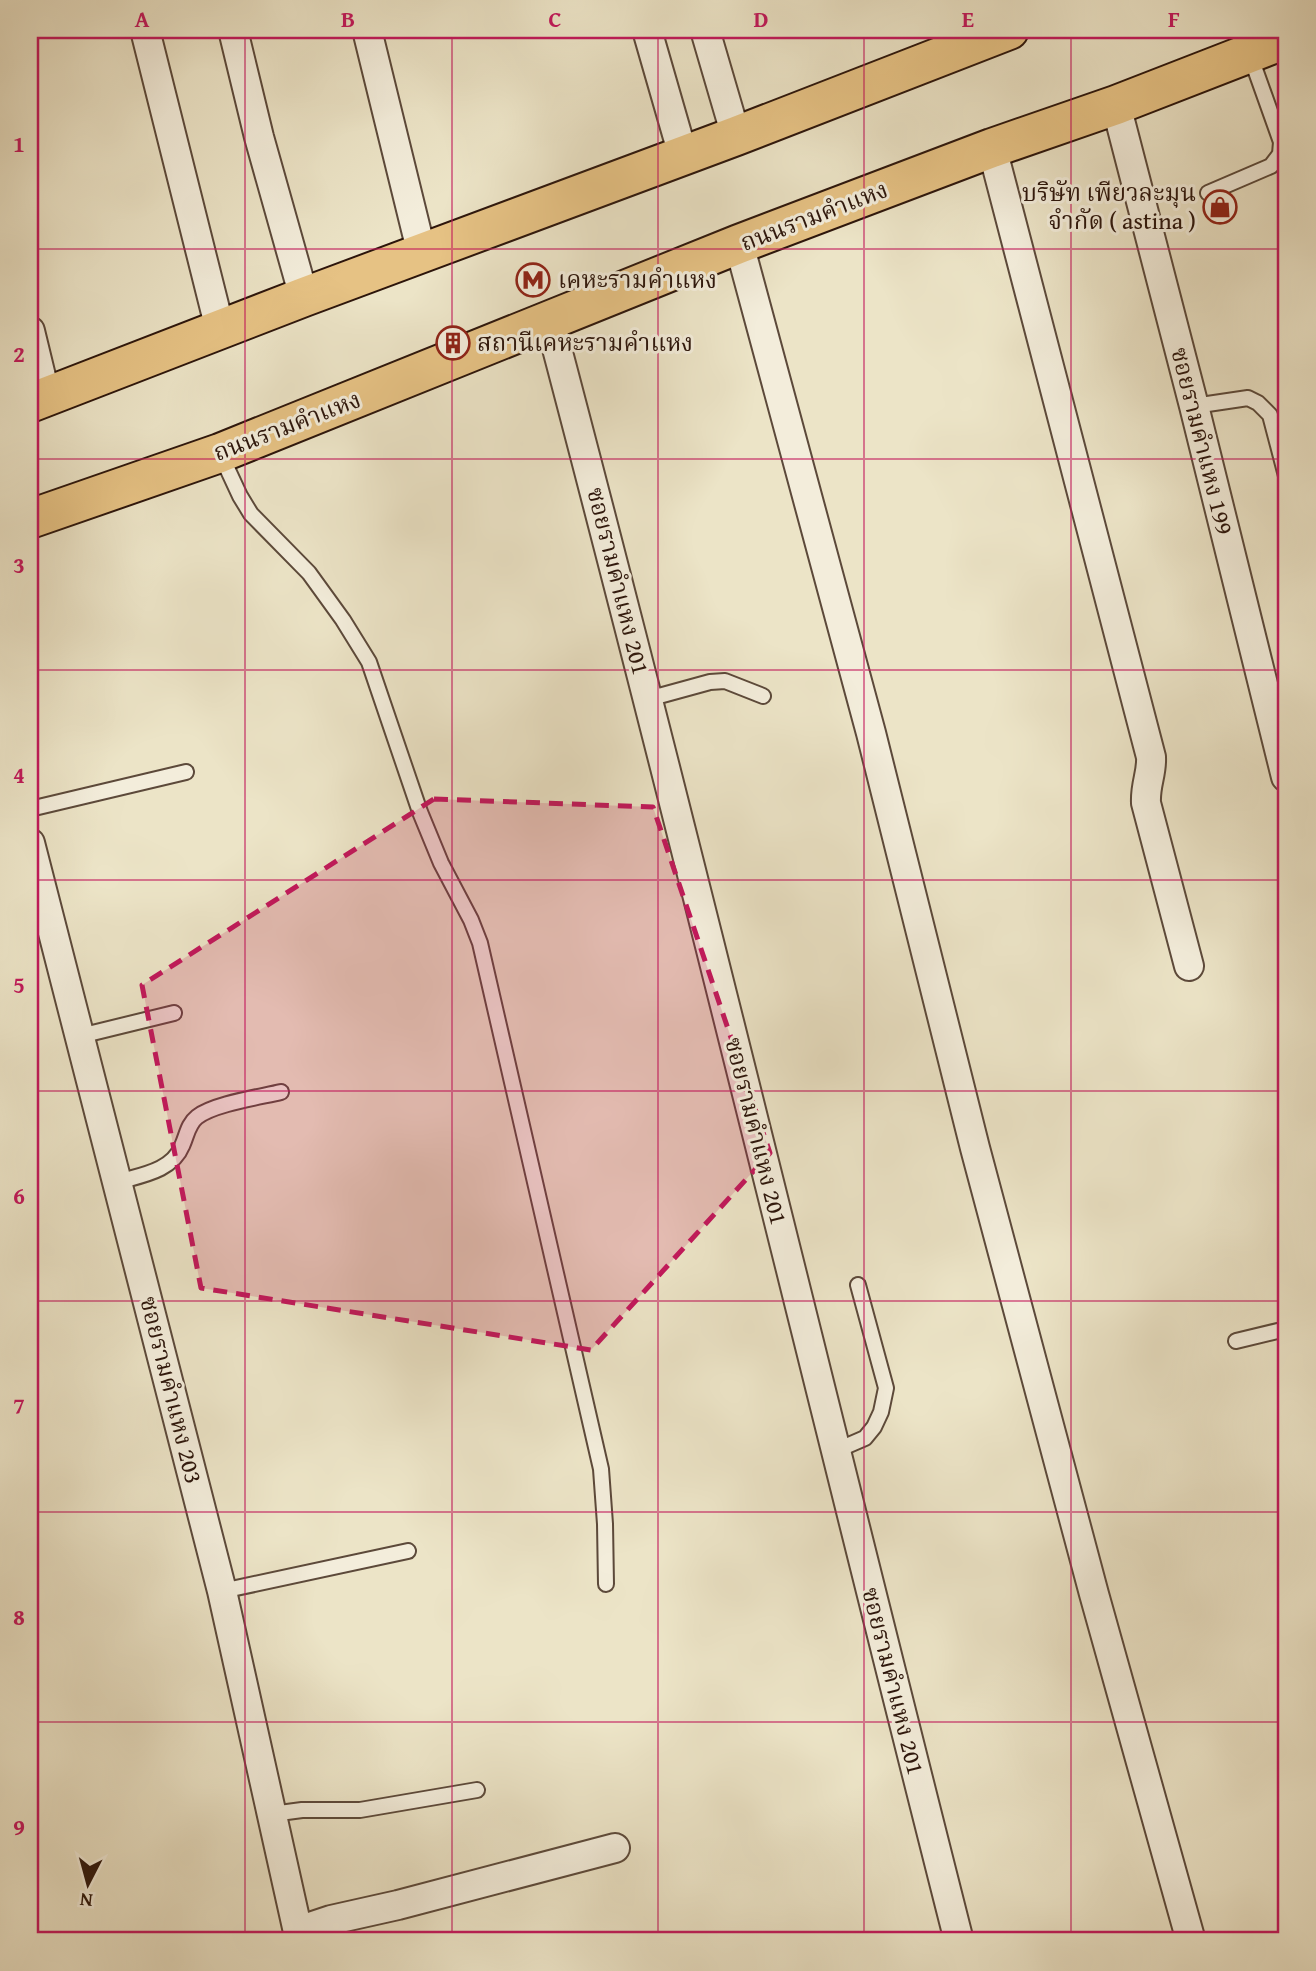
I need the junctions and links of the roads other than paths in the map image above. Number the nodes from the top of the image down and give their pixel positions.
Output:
1 (145, 30) edge
2 (233, 30) edge
3 (367, 30) edge
4 (648, 30) edge
5 (705, 30) edge
6 (1009, 30) edge
7 (1286, 39) edge
8 (1250, 53) junction
9 (1116, 105) junction
10 (736, 136) junction
11 (992, 148) junction
12 (683, 155) junction
13 (1208, 193) dead end
14 (739, 244) junction
15 (422, 254) junction
16 (304, 297) junction
17 (550, 321) junction
18 (220, 330) junction
19 (30, 331) edge
20 (38, 400) edge
21 (1194, 407) junction
22 (220, 453) junction
23 (1286, 476) edge
24 (30, 519) edge
25 (763, 696) dead end
26 (648, 699) junction
27 (186, 772) dead end
28 (1286, 777) edge
29 (30, 809) edge
30 (30, 843) edge
31 (1189, 966) dead end
32 (174, 1013) dead end
33 (80, 1036) junction
34 (281, 1092) dead end
35 (118, 1182) junction
36 (858, 1284) dead end
37 (1286, 1329) edge
38 (1236, 1341) dead end
39 (835, 1451) junction
40 (408, 1551) dead end
41 (606, 1584) dead end
42 (222, 1591) junction
43 (477, 1790) dead end
44 (272, 1814) junction
45 (615, 1848) dead end
46 (299, 1936) edge
47 (959, 1941) edge
48 (1191, 1941) edge

1 - 18 street
2 - 16 street
3 - 15 street
4 - 12 street
5 - 10 street
6 - 10 main road
7 - 8 main road, ถนนรามคำแหง
8 - 9 main road, ถนนรามคำแหง
8 - 13 lane
9 - 11 main road, ถนนรามคำแหง
9 - 21 street, ซอยรามคำแหง 199
10 - 12 main road
11 - 14 main road, ถนนรามคำแหง
11 - 31 street
12 - 15 main road
14 - 17 main road, ถนนรามคำแหง
14 - 48 street
15 - 16 main road
16 - 18 main road
17 - 22 main road, ถนนรามคำแหง
17 - 26 street, ซอยรามคำแหง 201
18 - 20 main road
19 - 20 street
21 - 23 lane
21 - 28 street, ซอยรามคำแหง 199
22 - 24 main road, ถนนรามคำแหง
22 - 41 lane
25 - 26 lane
26 - 39 street, ซอยรามคำแหง 201
27 - 29 lane
30 - 33 street, ซอยรามคำแหง 203
32 - 33 lane
33 - 35 street, ซอยรามคำแหง 203
34 - 35 lane
35 - 42 street, ซอยรามคำแหง 203
36 - 39 lane
37 - 38 lane
39 - 47 street, ซอยรามคำแหง 201
40 - 42 lane
42 - 44 street, ซอยรามคำแหง 203
43 - 44 lane
44 - 46 street, ซอยรามคำแหง 203
45 - 46 street

